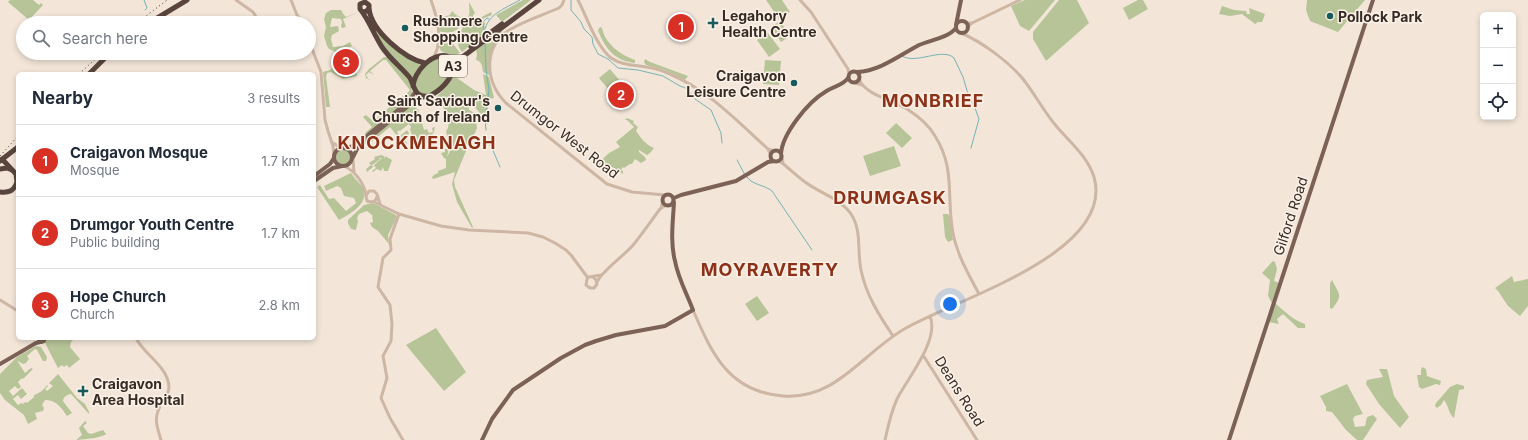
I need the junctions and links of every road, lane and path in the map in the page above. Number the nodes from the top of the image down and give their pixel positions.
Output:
1 (187, 0) edge
2 (236, 0) edge
3 (431, 0) edge
4 (534, 0) edge
5 (539, 0) edge
6 (578, 0) edge
7 (800, 0) edge
8 (961, 0) edge
9 (1020, 0) edge
10 (1373, 0) edge
11 (291, 1) edge
12 (563, 1) edge
13 (361, 2) edge
14 (369, 8) junction
15 (363, 12) junction
16 (958, 15) junction
17 (161, 16) edge
18 (256, 16) edge
19 (297, 16) edge
20 (965, 25) junction
21 (956, 27) junction
22 (949, 33) junction
23 (960, 33) junction
24 (970, 38) junction
25 (485, 39) junction
26 (438, 47) junction
27 (444, 56) junction
28 (316, 57) edge
29 (433, 58) junction
30 (103, 60) edge
31 (426, 63) junction
32 (453, 67) junction
33 (865, 71) junction
34 (91, 72) edge
35 (851, 73) junction
36 (860, 78) junction
37 (854, 82) junction
38 (840, 84) junction
39 (862, 85) junction
40 (413, 86) junction
41 (415, 92) junction
42 (427, 97) junction
43 (332, 141) junction
44 (782, 146) junction
45 (345, 148) junction
46 (16, 149) edge
47 (773, 153) junction
48 (781, 155) junction
49 (334, 156) junction
50 (353, 158) junction
51 (4, 160) edge
52 (776, 161) junction
53 (768, 162) junction
54 (784, 165) junction
55 (9, 166) junction
56 (343, 166) junction
57 (0, 169) edge
58 (14, 171) junction
59 (354, 172) junction
60 (316, 174) edge
61 (16, 176) edge
62 (316, 180) edge
63 (16, 182) edge
64 (363, 186) junction
65 (370, 191) junction
66 (0, 192) edge
67 (656, 194) junction
68 (670, 194) junction
69 (683, 194) junction
70 (366, 195) junction
71 (665, 195) junction
72 (377, 197) junction
73 (663, 200) junction
74 (674, 200) junction
75 (374, 202) junction
76 (380, 204) junction
77 (667, 205) junction
78 (660, 209) junction
79 (673, 212) junction
80 (399, 214) junction
81 (601, 275) junction
82 (593, 277) junction
83 (588, 278) junction
84 (597, 282) junction
85 (979, 294) junction
86 (0, 300) edge
87 (16, 310) edge
88 (693, 310) junction
89 (930, 316) junction
90 (893, 336) junction
91 (41, 340) edge
92 (137, 340) edge
93 (923, 355) junction
94 (0, 364) edge
95 (161, 440) edge
96 (403, 440) edge
97 (482, 440) edge
98 (885, 440) edge
99 (977, 440) edge
100 (1228, 440) edge

1 - 17 highway
2 - 18 street
3 - 26 street
4 - 25 highway, A3
5 - 25 highway, A3
6 - 47 street
7 - 35 street
8 - 16 main road
9 - 20 street
10 - 100 main road, Gilford Road
11 - 19 street
12 - 67 street, Drumgor West Road
13 - 14 highway, A3
13 - 15 highway, A3
14 - 15 highway
14 - 31 highway, A3
15 - 40 highway, A3
16 - 20 main road
16 - 21 main road
20 - 21 main road
20 - 23 main road
20 - 24 street
21 - 22 main road
21 - 23 main road
22 - 23 main road
22 - 33 main road
23 - 24 street
24 - 85 street
25 - 27 highway, A3
25 - 32 highway, A3
26 - 27 street
26 - 29 street
27 - 29 highway, A3
27 - 32 highway, A3
28 - 43 street
29 - 31 highway, A3
30 - 34 highway
31 - 40 highway, A3
32 - 42 highway, A3
33 - 35 main road
33 - 36 main road
35 - 36 main road
35 - 37 main road
35 - 38 main road
36 - 37 main road
36 - 39 street
37 - 38 main road
37 - 39 street
38 - 44 main road
39 - 85 street
40 - 41 highway, A3
41 - 42 highway
41 - 45 main road
42 - 50 main road
43 - 45 street
43 - 49 street
44 - 47 main road
44 - 48 main road
45 - 49 main road
45 - 50 main road
46 - 51 highway
47 - 48 main road
47 - 52 main road
47 - 53 main road
48 - 52 main road
48 - 54 street
49 - 56 main road
49 - 60 main road
50 - 56 main road
50 - 59 street
51 - 55 highway
51 - 55 highway
52 - 53 main road
52 - 54 street
53 - 69 main road
54 - 90 street
55 - 58 highway
56 - 59 street
56 - 62 main road
57 - 58 highway
58 - 61 highway
59 - 64 street
63 - 66 highway
64 - 65 street
64 - 70 street
65 - 70 street
65 - 72 street
67 - 71 street, Drumgor West Road
67 - 73 street
68 - 69 main road
68 - 71 main road
68 - 74 main road
69 - 74 main road
70 - 75 street
71 - 73 main road
72 - 75 street
72 - 76 street
73 - 77 main road
73 - 78 street
74 - 77 main road
74 - 79 main road
75 - 76 street
76 - 80 street
77 - 78 street
77 - 79 main road
78 - 81 street
79 - 88 main road
80 - 83 street
80 - 96 street
81 - 82 street
81 - 84 street
82 - 83 street
82 - 84 street
83 - 84 street
85 - 89 street
86 - 87 street
88 - 90 street
88 - 97 main road
89 - 90 street
89 - 93 street
91 - 94 main road
92 - 95 street
93 - 98 street
93 - 99 street, Deans Road

